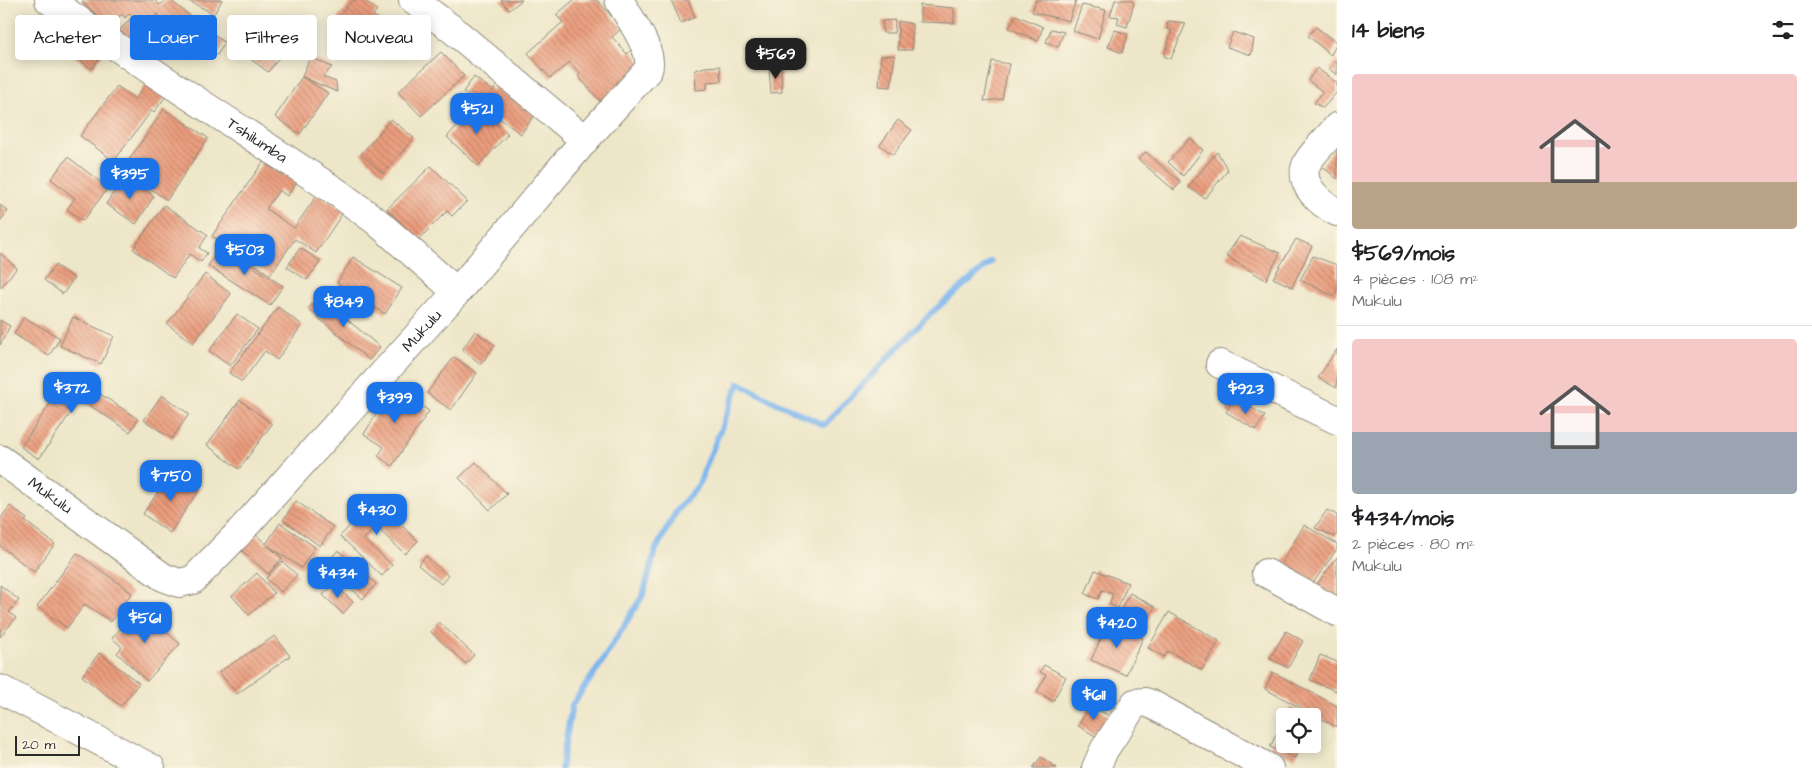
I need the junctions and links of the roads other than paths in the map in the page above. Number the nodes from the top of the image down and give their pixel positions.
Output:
1 (49, 0) edge
2 (413, 0) edge
3 (619, 0) edge
4 (1337, 127) edge
5 (584, 140) junction
6 (1337, 212) edge
7 (457, 292) junction
8 (1220, 364) dead end
9 (1337, 420) edge
10 (0, 458) edge
11 (1266, 573) dead end
12 (1337, 612) edge
13 (0, 689) edge
14 (151, 768) edge
15 (1096, 768) edge
16 (1269, 768) edge

1 - 7 street, Tshilumba
2 - 5 street
3 - 5 street, Mukulu
4 - 6 street
5 - 7 street, Mukulu
7 - 10 street, Mukulu
8 - 9 street
11 - 12 street
13 - 14 street
15 - 16 street

